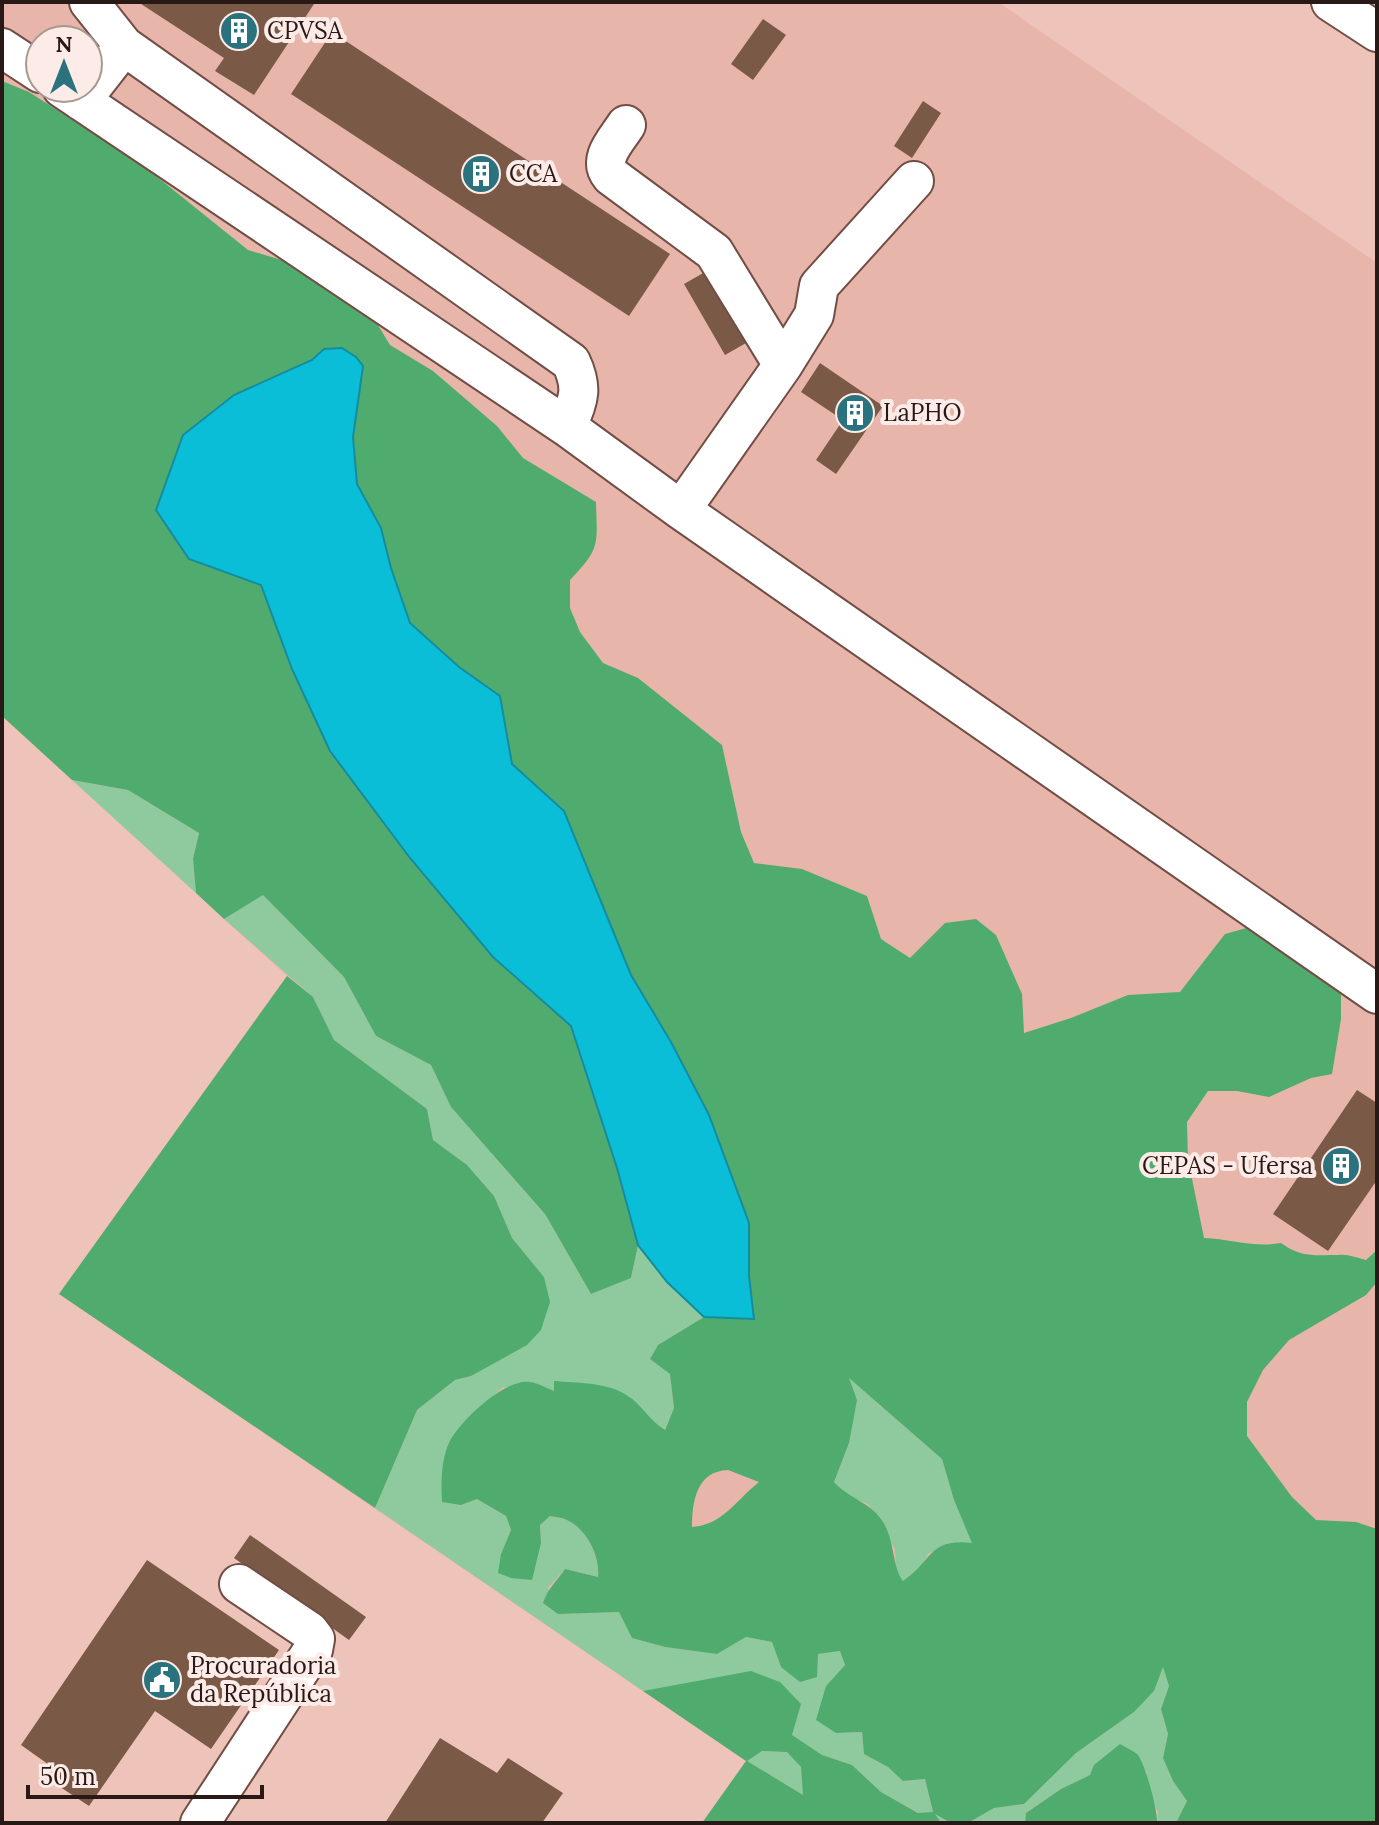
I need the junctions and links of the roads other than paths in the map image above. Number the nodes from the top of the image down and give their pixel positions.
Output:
1 (89, 2) edge
2 (1331, 2) edge
3 (1377, 32) edge
4 (124, 46) junction
5 (2, 48) edge
6 (24, 62) edge
7 (104, 64) edge
8 (87, 104) edge
9 (626, 125) dead end
10 (914, 181) dead end
11 (783, 365) junction
12 (567, 427) junction
13 (681, 510) junction
14 (1377, 994) edge
15 (239, 1584) dead end
16 (200, 1823) edge

1 - 4 street
2 - 3 street
4 - 7 street
4 - 12 street
5 - 6 street
8 - 12 street
9 - 11 street
10 - 11 street
11 - 13 street
12 - 13 street
13 - 14 street
15 - 16 street

